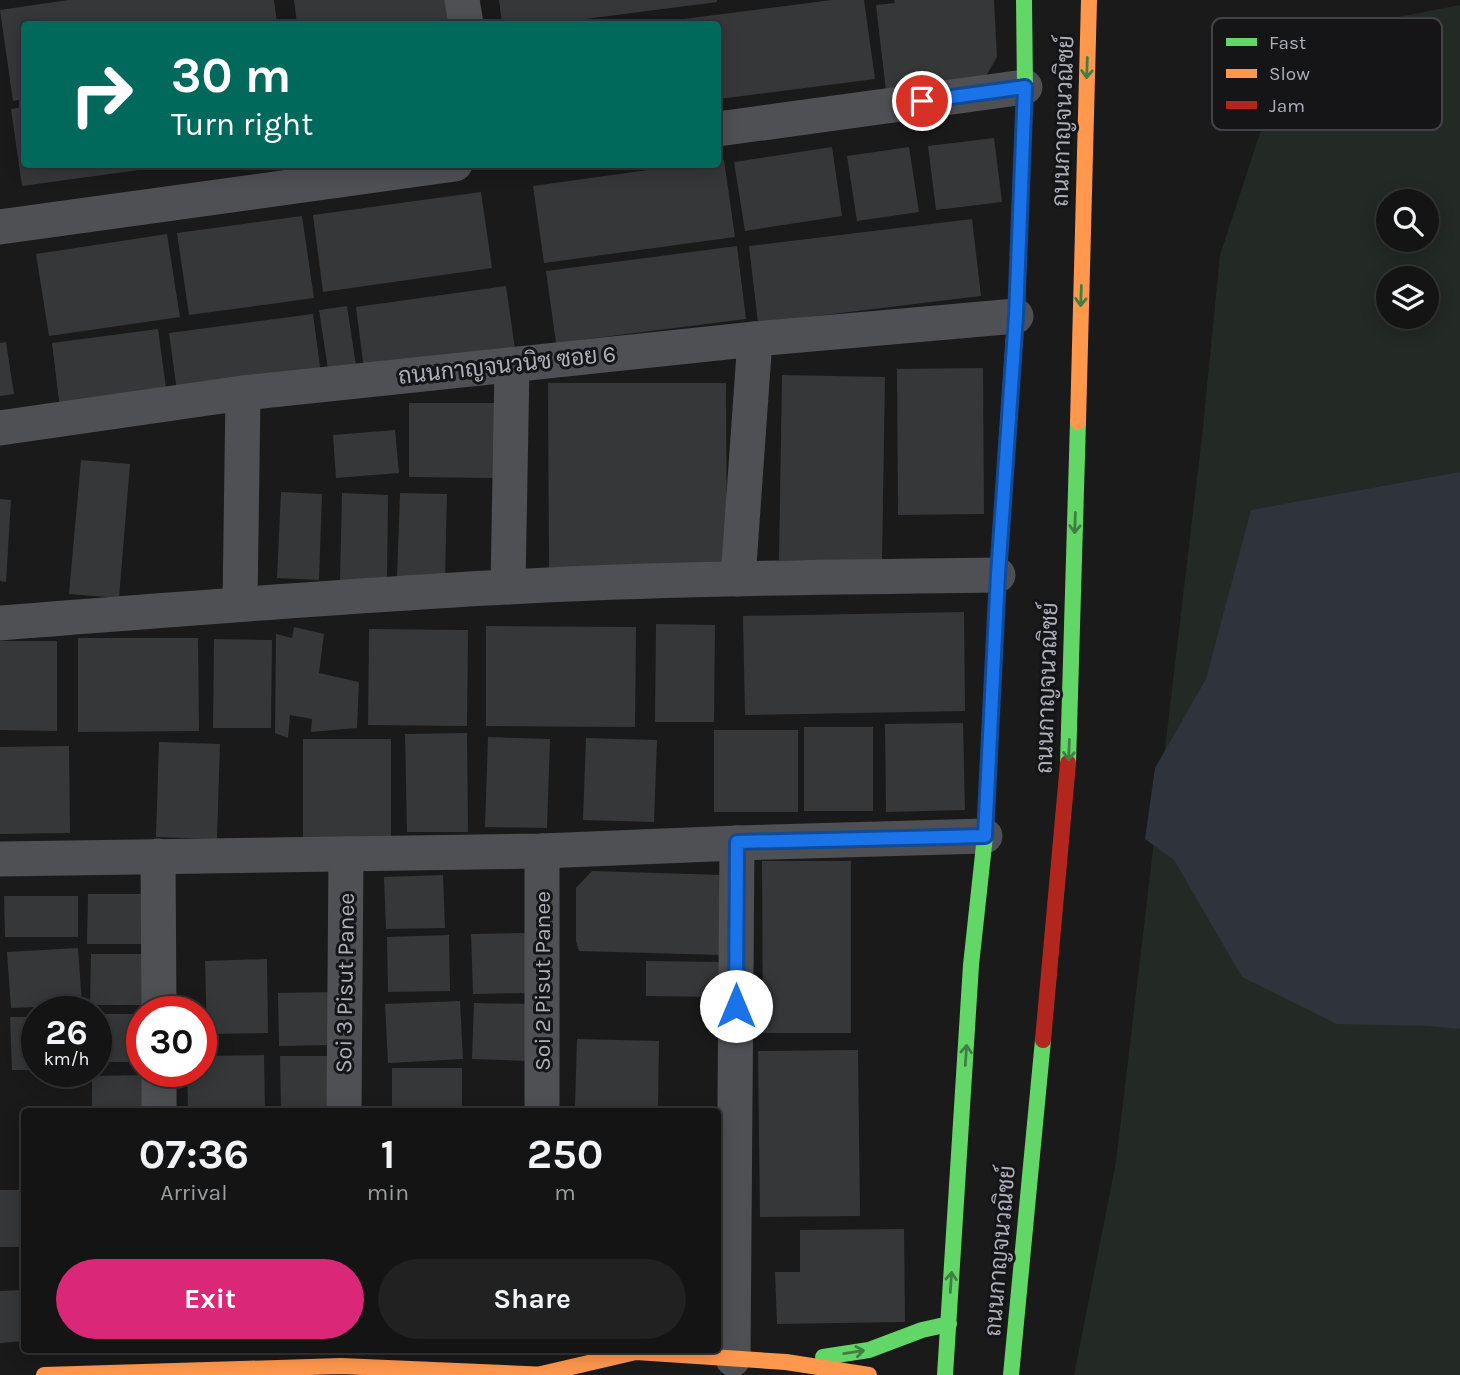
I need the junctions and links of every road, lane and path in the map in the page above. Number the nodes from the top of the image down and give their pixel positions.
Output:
1 (462, 0) edge
2 (1024, 0) edge
3 (1089, 0) edge
4 (466, 21) edge
5 (1025, 87) junction
6 (721, 129) edge
7 (421, 168) edge
8 (2, 217) edge
9 (1016, 316) junction
10 (755, 339) junction
11 (512, 365) junction
12 (243, 393) junction
13 (0, 428) edge
14 (998, 575) junction
15 (738, 579) junction
16 (508, 587) junction
17 (240, 604) junction
18 (0, 623) edge
19 (985, 836) junction
20 (737, 842) junction
21 (542, 851) junction
22 (346, 854) junction
23 (158, 856) junction
24 (0, 859) edge
25 (159, 996) edge
26 (159, 1087) edge
27 (159, 1108) edge
28 (344, 1108) edge
29 (542, 1108) edge
30 (948, 1324) junction
31 (629, 1353) edge
32 (650, 1353) edge
33 (342, 1358) edge
34 (733, 1359) junction
35 (160, 1360) edge
36 (786, 1362) junction
37 (543, 1366) edge
38 (44, 1375) edge
39 (869, 1375) edge
40 (945, 1375) edge
41 (1011, 1375) edge

1 - 4 street
2 - 5 main road, ถนนกาญจนวณิชย์
3 -> 41 main road, ถนนกาญจนวณิชย์
5 - 6 street
5 - 9 main road, ถนนกาญจนวณิชย์
7 - 8 street
9 - 10 street, ถนนกาญจนวนิช ซอย 6
9 - 14 main road, ถนนกาญจนวณิชย์
10 - 11 street, ถนนกาญจนวนิช ซอย 6
10 - 15 street
11 - 12 street, ถนนกาญจนวนิช ซอย 6
11 - 16 street
12 - 13 street, ถนนกาญจนวนิช ซอย 6
12 - 17 street
14 - 15 street
14 - 19 main road, ถนนกาญจนวณิชย์
15 - 16 street
16 - 17 street
17 - 18 street
19 - 20 street
30 -> 19 main road, ถนนกาญจนวณิชย์
20 - 21 street
20 - 34 street
21 - 22 street
21 - 29 street, Soi 2 Pisut Panee
22 - 23 street
22 - 28 street, Soi 3 Pisut Panee
23 - 24 street
23 - 25 street
26 - 27 street
36 -> 30 main road
30 - 40 main road, ถนนกาญจนวณิชย์
31 - 37 main road
32 - 34 main road
33 - 35 main road
33 - 37 main road
34 - 36 main road
35 - 38 main road
36 - 39 main road

